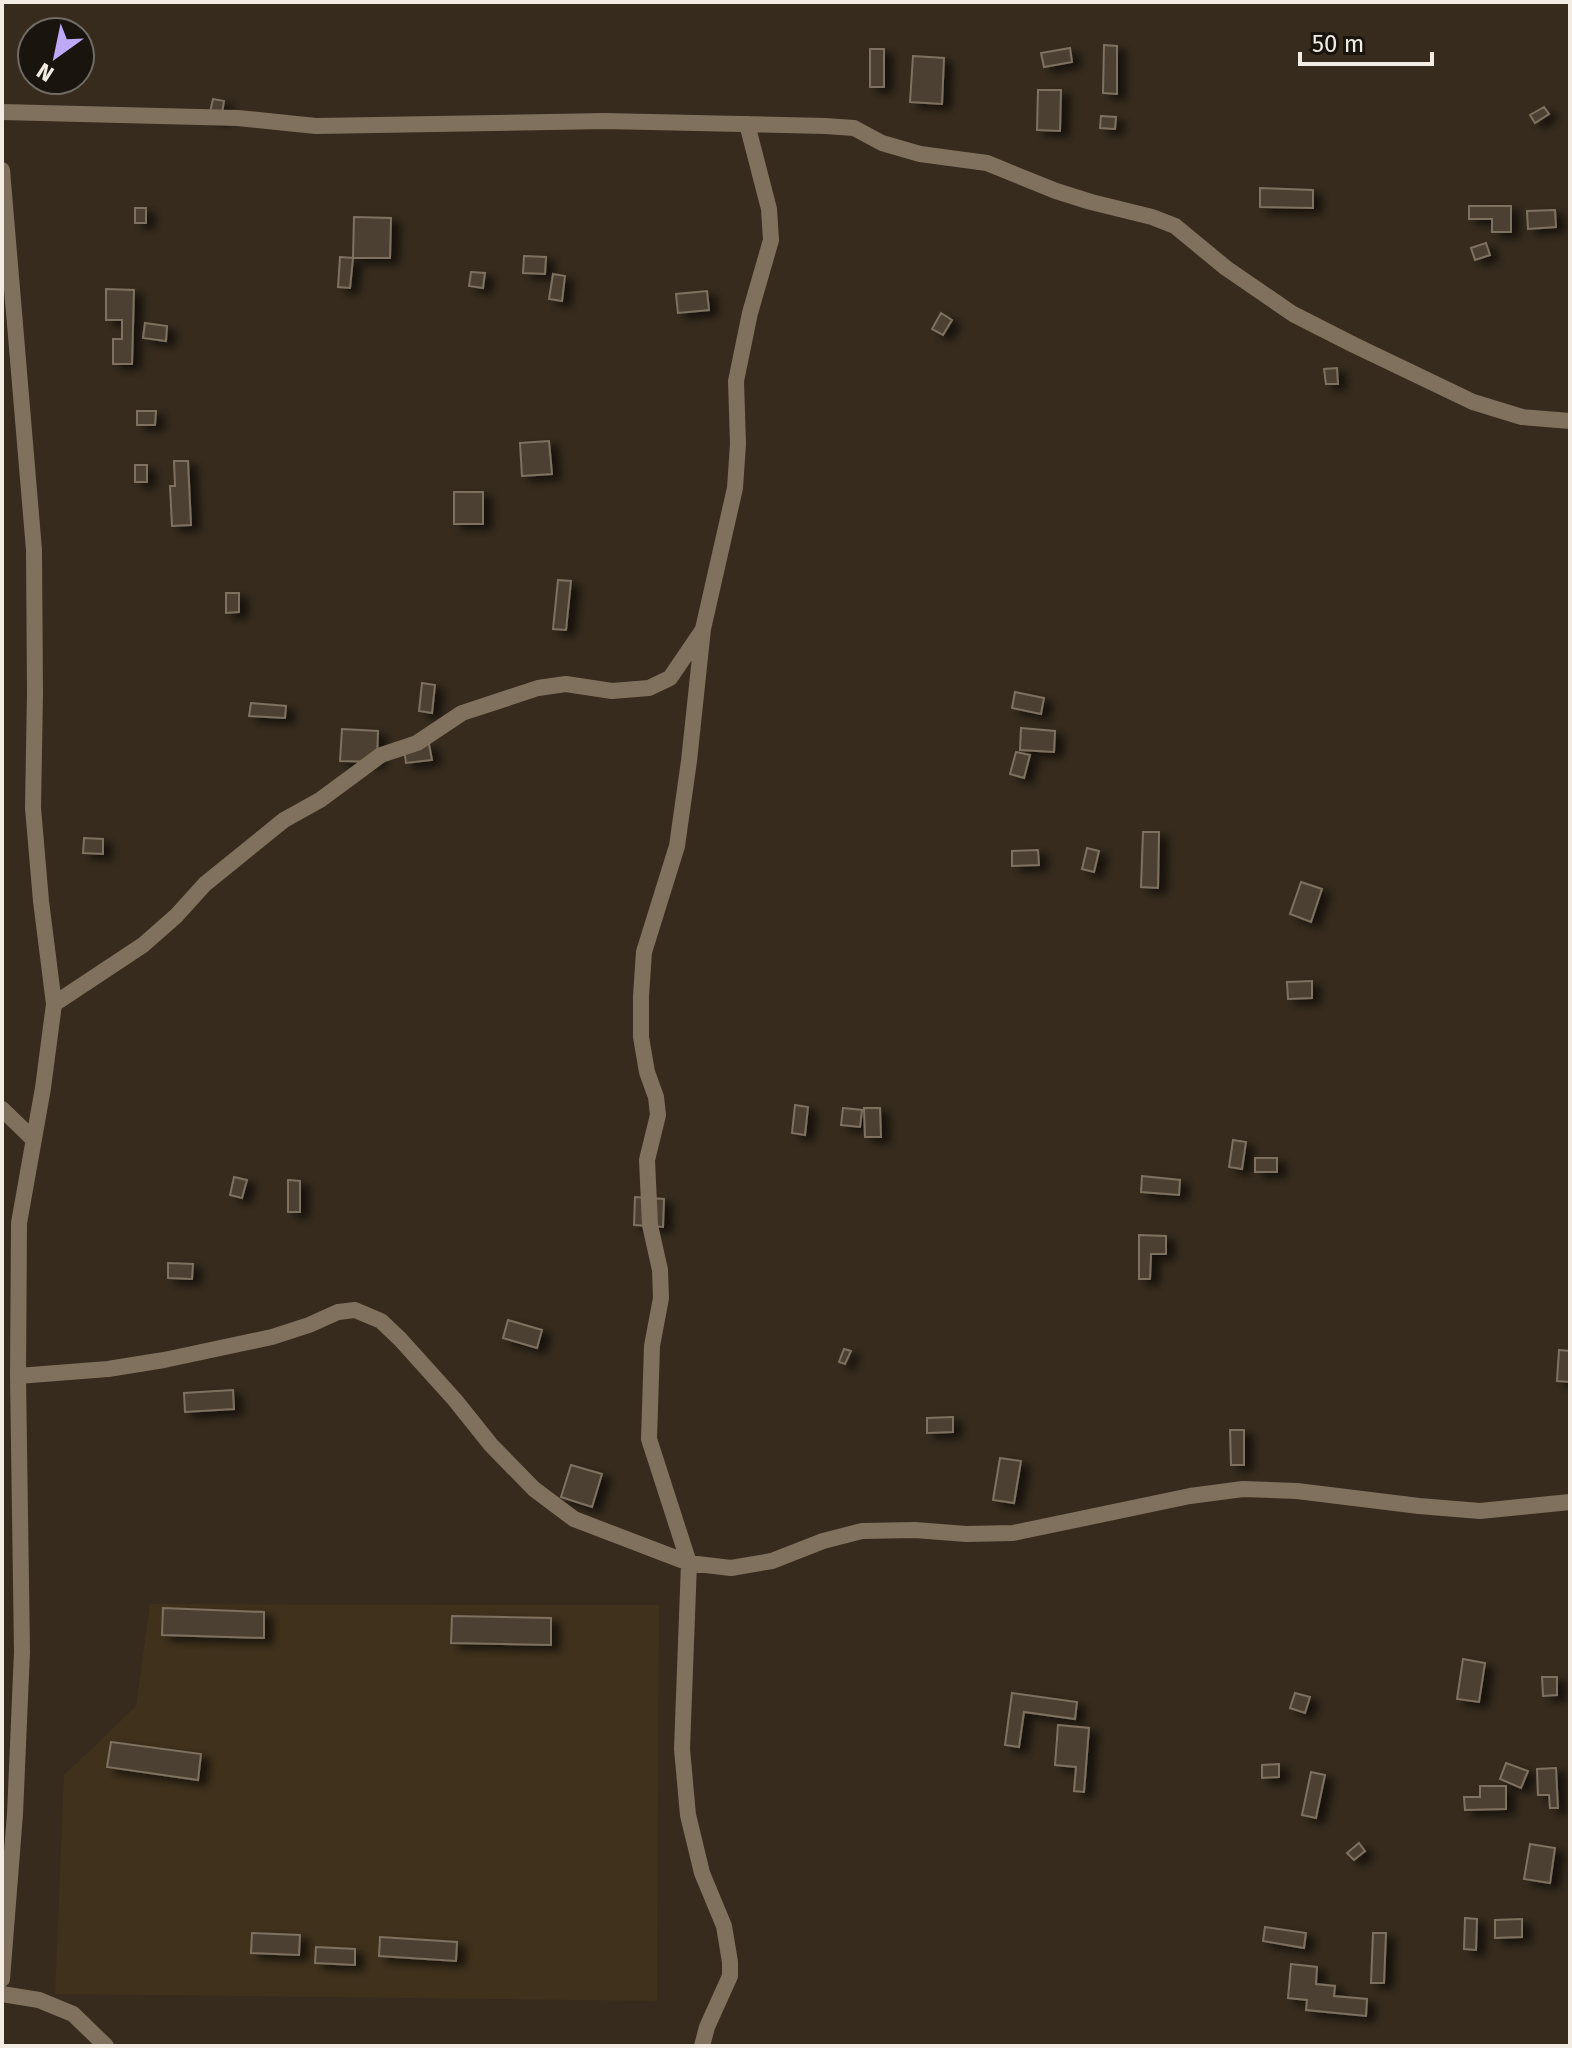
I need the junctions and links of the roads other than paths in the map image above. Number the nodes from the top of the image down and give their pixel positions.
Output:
1 (2, 112) edge
2 (747, 124) junction
3 (2, 170) edge
4 (1570, 421) edge
5 (703, 629) junction
6 (54, 1004) junction
7 (2, 1109) edge
8 (33, 1139) junction
9 (18, 1376) junction
10 (1570, 1502) edge
11 (689, 1563) junction
12 (2, 1979) edge
13 (2, 1994) edge
14 (106, 2046) edge
15 (702, 2046) edge

1 - 2 street
2 - 4 street
2 - 5 street
3 - 6 street
5 - 6 street
5 - 11 street
6 - 8 street
7 - 8 street
8 - 9 street
9 - 11 street
9 - 12 street
10 - 11 street
11 - 15 street
13 - 14 street

